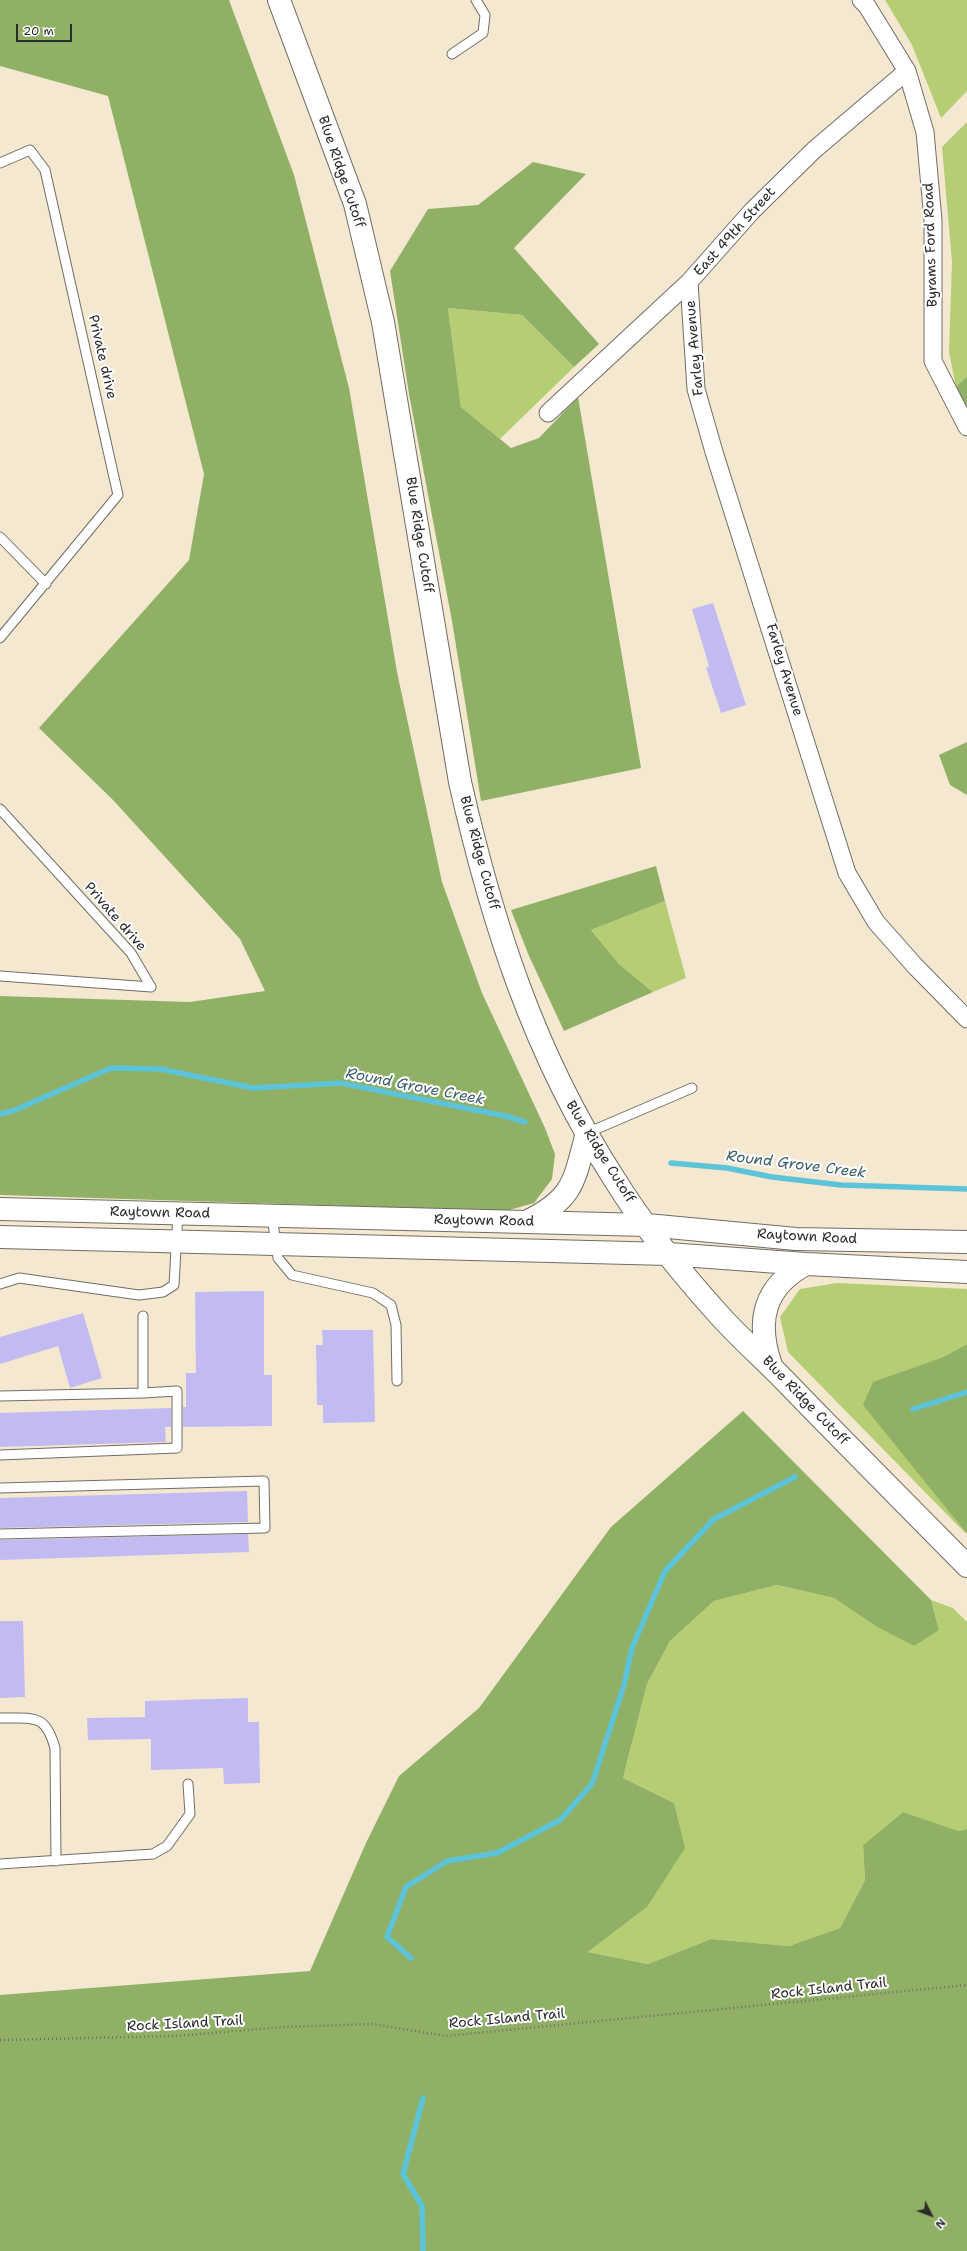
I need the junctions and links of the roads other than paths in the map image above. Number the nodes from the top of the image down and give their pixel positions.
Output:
1 (279, 0) edge
2 (476, 0) edge
3 (861, 0) edge
4 (452, 54) dead end
5 (906, 71) junction
6 (0, 163) edge
7 (690, 282) junction
8 (548, 413) dead end
9 (967, 427) edge
10 (0, 537) edge
11 (46, 584) junction
12 (0, 638) edge
13 (0, 809) edge
14 (0, 976) edge
15 (967, 1019) edge
16 (692, 1088) dead end
17 (587, 1133) junction
18 (0, 1209) edge
19 (178, 1213) junction
20 (272, 1216) junction
21 (526, 1222) junction
22 (647, 1225) junction
23 (0, 1238) edge
24 (177, 1242) junction
25 (967, 1242) edge
26 (276, 1244) junction
27 (668, 1254) junction
28 (806, 1264) junction
29 (967, 1272) edge
30 (0, 1284) edge
31 (143, 1316) dead end
32 (772, 1368) junction
33 (398, 1381) dead end
34 (143, 1393) junction
35 (0, 1396) edge
36 (0, 1455) edge
37 (0, 1488) edge
38 (0, 1534) edge
39 (967, 1566) edge
40 (0, 1718) edge
41 (188, 1784) dead end
42 (56, 1861) junction
43 (0, 1864) edge

1 - 17 main road, Blue Ridge Cutoff
2 - 4 lane
3 - 5 street, Byrams Ford Road
5 - 7 street, East 49th Street
5 - 9 street, Byrams Ford Road
6 - 11 lane, Private drive
7 - 8 street, East 49th Street
7 - 15 street, Farley Avenue
10 - 11 lane
11 - 12 lane, Private drive
13 - 14 lane, Private drive
16 - 17 lane
17 - 21 main road
17 - 22 main road, Blue Ridge Cutoff
18 - 19 main road, Raytown Road
19 - 20 main road, Raytown Road
19 - 24 lane
20 - 21 main road, Raytown Road
20 - 26 lane
21 - 22 main road, Raytown Road
22 - 25 main road, Raytown Road
22 - 27 main road, Blue Ridge Cutoff
23 - 24 main road, Raytown Road
24 - 26 main road, Raytown Road
24 - 30 lane
26 - 27 main road, Raytown Road
26 - 33 lane
27 - 28 main road, Raytown Road
27 - 32 main road, Blue Ridge Cutoff
28 - 29 main road, Raytown Road
28 - 32 main road
31 - 34 lane
32 - 39 main road, Blue Ridge Cutoff
34 - 35 lane
34 - 36 lane
37 - 38 lane
40 - 42 lane
41 - 42 lane
42 - 43 lane

